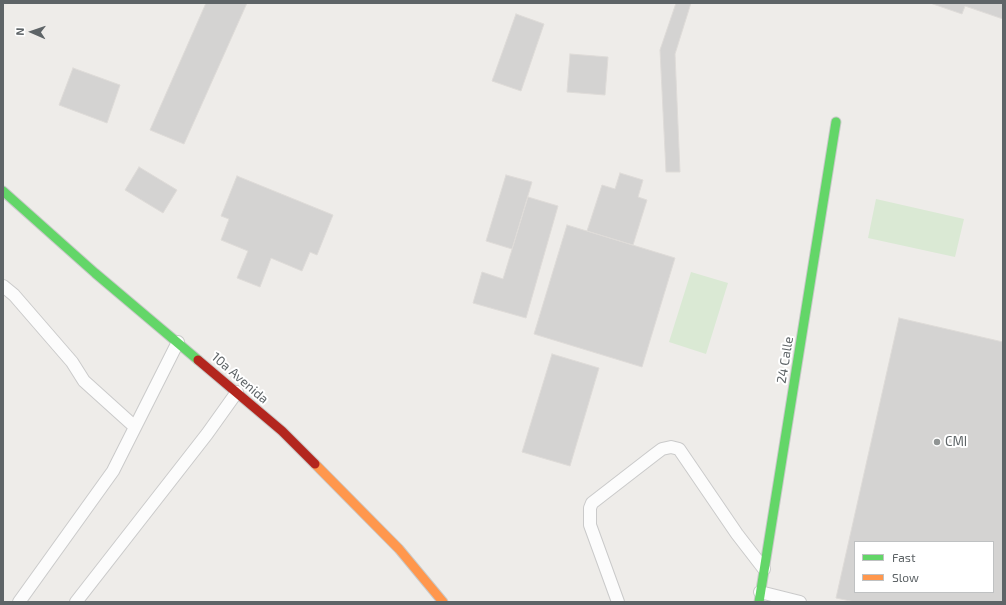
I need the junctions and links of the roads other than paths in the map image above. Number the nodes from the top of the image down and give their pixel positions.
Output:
1 (836, 122) dead end
2 (3, 190) edge
3 (3, 286) edge
4 (178, 342) junction
5 (237, 392) junction
6 (135, 427) junction
7 (764, 569) junction
8 (760, 597) edge
9 (19, 602) edge
10 (76, 602) edge
11 (443, 602) edge
12 (618, 602) edge
13 (800, 602) edge

1 - 7 main road, 24 Calle
2 - 4 main road, 10a Avenida
3 - 6 lane
4 - 5 main road, 10a Avenida
4 - 6 lane
5 - 10 lane
5 - 11 main road, 10a Avenida
6 - 9 lane
7 - 8 main road, 24 Calle
7 - 12 lane
8 - 13 lane

